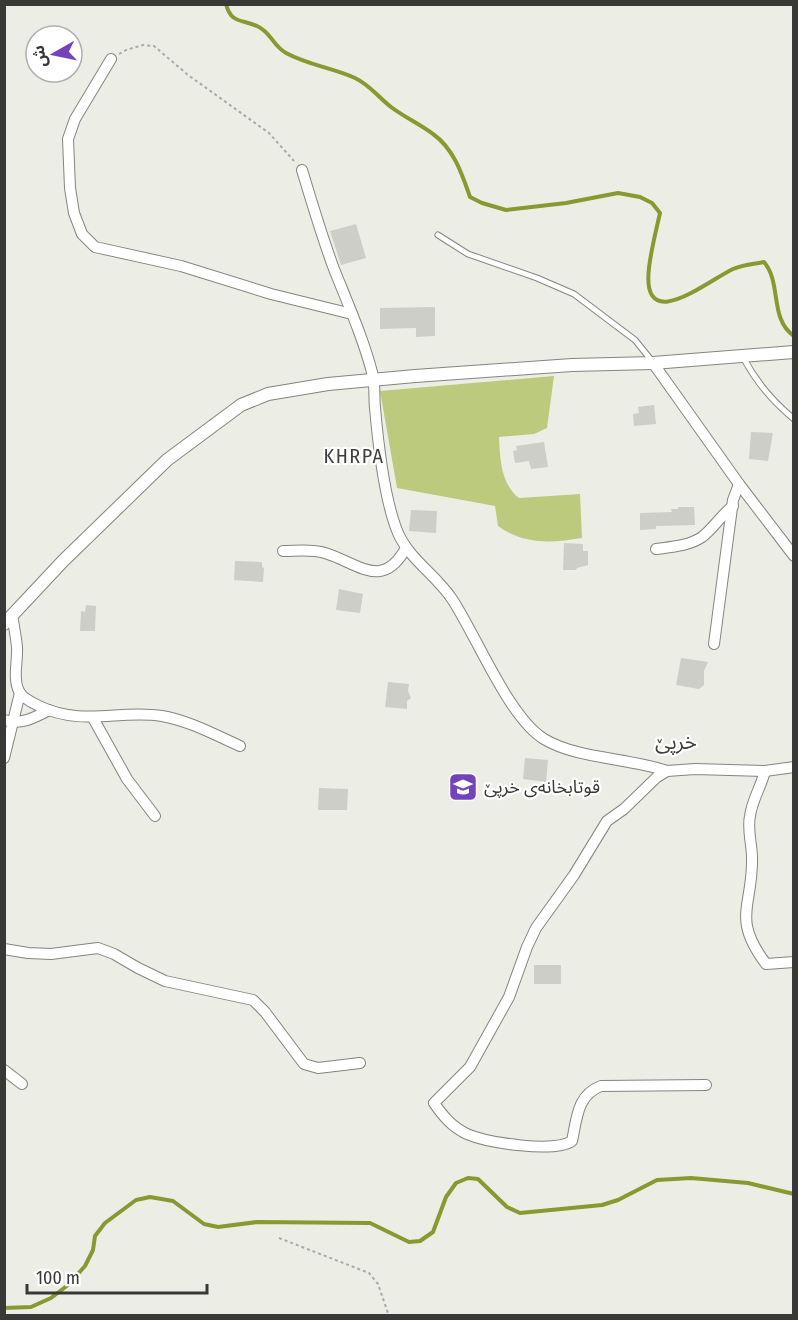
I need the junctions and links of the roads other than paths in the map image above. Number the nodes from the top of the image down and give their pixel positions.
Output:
1 (111, 58) road end
2 (302, 170) road end
3 (438, 235) dead end
4 (352, 314) junction
5 (793, 352) edge
6 (742, 355) junction
7 (653, 363) junction
8 (373, 379) junction
9 (794, 419) edge
10 (739, 484) junction
11 (733, 506) junction
12 (406, 548) junction
13 (656, 549) dead end
14 (283, 551) dead end
15 (794, 556) edge
16 (8, 619) edge
17 (714, 644) dead end
18 (20, 693) junction
19 (49, 710) junction
20 (93, 718) junction
21 (9, 721) edge
22 (240, 746) dead end
23 (4, 758) edge
24 (794, 767) edge
25 (667, 771) junction
26 (765, 771) junction
27 (155, 816) dead end
28 (4, 949) edge
29 (794, 962) edge
30 (360, 1063) dead end
31 (4, 1070) edge
32 (22, 1084) dead end
33 (706, 1084) dead end

1 - 4 street
2 - 4 street
3 - 7 lane
4 - 8 street
5 - 6 street
6 - 7 street
6 - 9 lane
7 - 8 street
7 - 10 street
8 - 12 street
8 - 16 street
10 - 11 street
10 - 15 street
11 - 13 street
11 - 17 street
12 - 14 street
12 - 25 street
16 - 18 street
18 - 19 street
18 - 21 street
19 - 20 street
19 - 21 street
20 - 22 street
20 - 27 street
21 - 23 street
24 - 26 street
25 - 26 street
25 - 33 street
26 - 29 street
28 - 30 street
31 - 32 street

